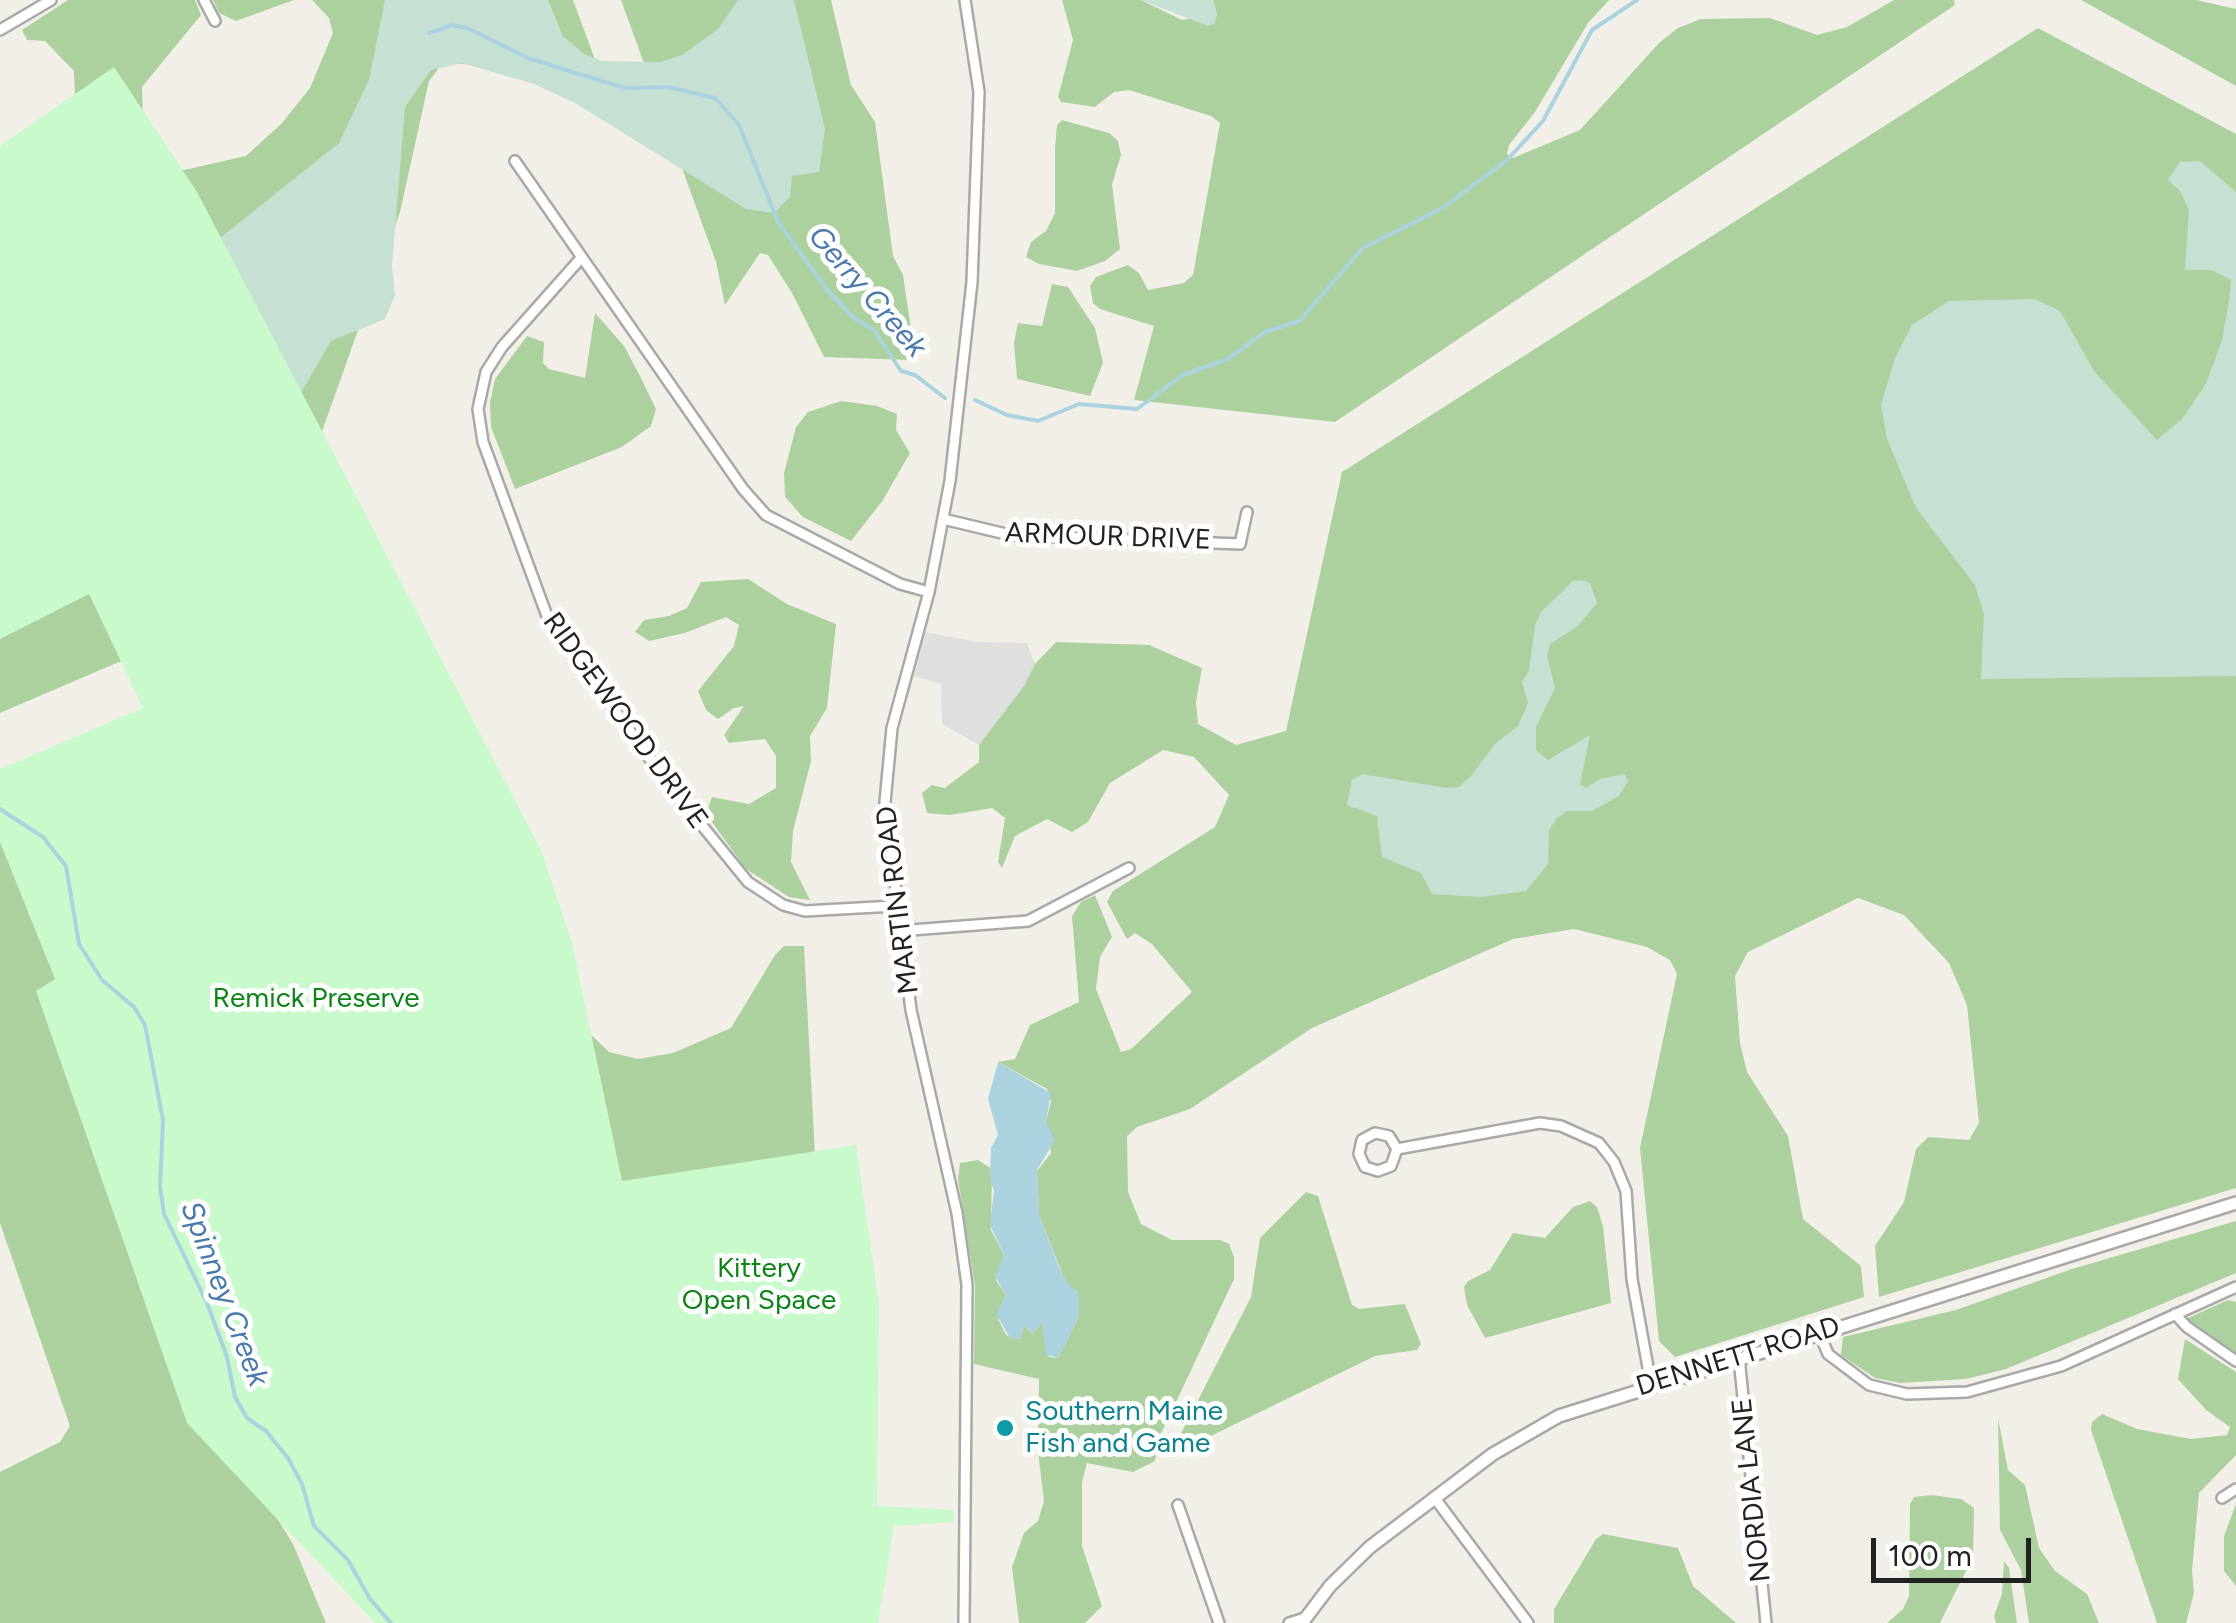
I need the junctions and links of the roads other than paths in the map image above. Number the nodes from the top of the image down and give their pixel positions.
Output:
1 (51, 0) edge
2 (204, 0) edge
3 (965, 0) edge
4 (215, 20) dead end
5 (0, 30) edge
6 (515, 161) dead end
7 (582, 256) junction
8 (1247, 512) dead end
9 (943, 518) junction
10 (929, 592) junction
11 (1129, 868) dead end
12 (894, 906) junction
13 (898, 931) junction
14 (1397, 1149) junction
15 (2236, 1204) edge
16 (2236, 1286) edge
17 (2175, 1314) junction
18 (1819, 1332) junction
19 (1738, 1358) junction
20 (2236, 1360) edge
21 (1651, 1384) junction
22 (2236, 1488) edge
23 (1434, 1497) junction
24 (2222, 1498) dead end
25 (1178, 1506) dead end
26 (1304, 1620) edge
27 (964, 1623) edge
28 (1219, 1623) edge
29 (1289, 1623) edge
30 (1528, 1623) edge
31 (1766, 1623) edge

1 - 5 street
2 - 4 street
3 - 9 street, MARTIN ROAD
6 - 7 street
7 - 10 street
7 - 12 street, RIDGEWOOD DRIVE
8 - 9 street, ARMOUR DRIVE
9 - 10 street, MARTIN ROAD
10 - 12 street, MARTIN ROAD
11 - 13 street
12 - 13 street, MARTIN ROAD
13 - 27 street, MARTIN ROAD
14 - 14 street
14 - 21 street
15 - 18 street, DENNETT ROAD
16 - 17 street
17 - 18 street
17 - 20 street
18 - 19 street, DENNETT ROAD
19 - 21 street, DENNETT ROAD
19 - 31 street, NORDIA LANE
21 - 23 street, DENNETT ROAD
22 - 24 street
23 - 26 street, DENNETT ROAD
23 - 30 street
25 - 28 street
26 - 29 street

